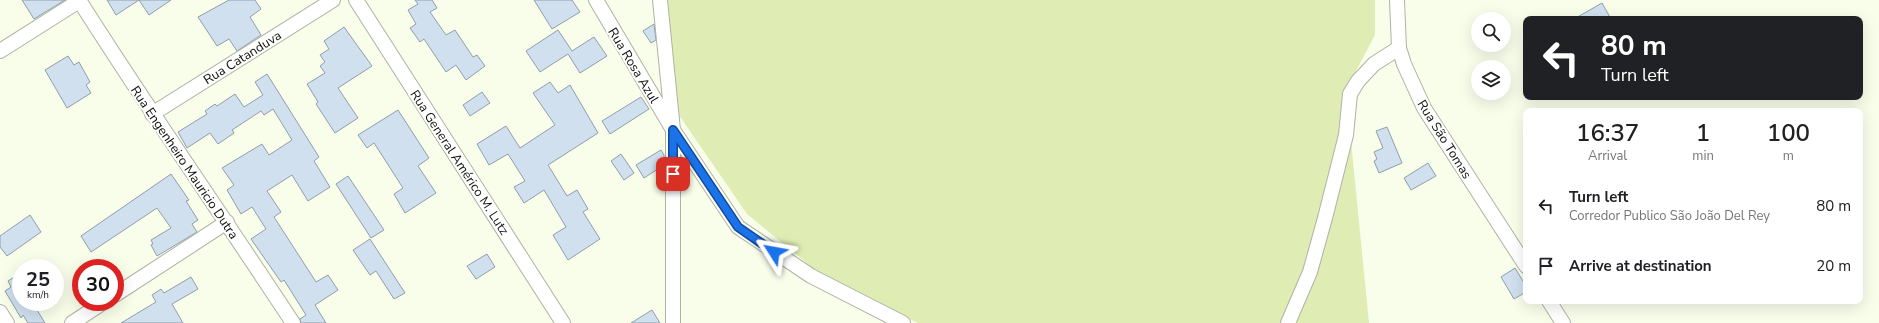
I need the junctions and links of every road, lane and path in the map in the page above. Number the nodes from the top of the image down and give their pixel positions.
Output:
1 (79, 0) edge
2 (333, 0) edge
3 (356, 0) edge
4 (596, 0) edge
5 (660, 0) edge
6 (1397, 0) edge
7 (1399, 48) junction
8 (0, 51) edge
9 (152, 114) junction
10 (673, 130) junction
11 (227, 222) junction
12 (1523, 261) edge
13 (124, 289) edge
14 (1551, 304) edge
15 (90, 311) edge
16 (0, 312) edge
17 (7, 323) edge
18 (72, 323) edge
19 (293, 323) edge
20 (563, 323) edge
21 (673, 323) edge
22 (903, 323) edge
23 (1288, 323) edge
24 (1563, 323) edge

1 - 8 street
1 - 9 street, Rua Engenheiro Mauricio Dutra
2 - 9 street, Rua Catanduva
3 - 20 street, Rua General Américo M. Lutz
4 - 10 street, Rua Rosa Azul
5 - 10 street
6 - 7 street, Rua São Tomas
7 - 12 street, Rua São Tomas
7 - 23 street
9 - 11 street, Rua Engenheiro Mauricio Dutra
10 - 21 street
10 - 22 street, Rua Rosa Azul
11 - 13 street
11 - 19 street, Rua Engenheiro Mauricio Dutra
14 - 24 street
15 - 18 street
16 - 17 street

